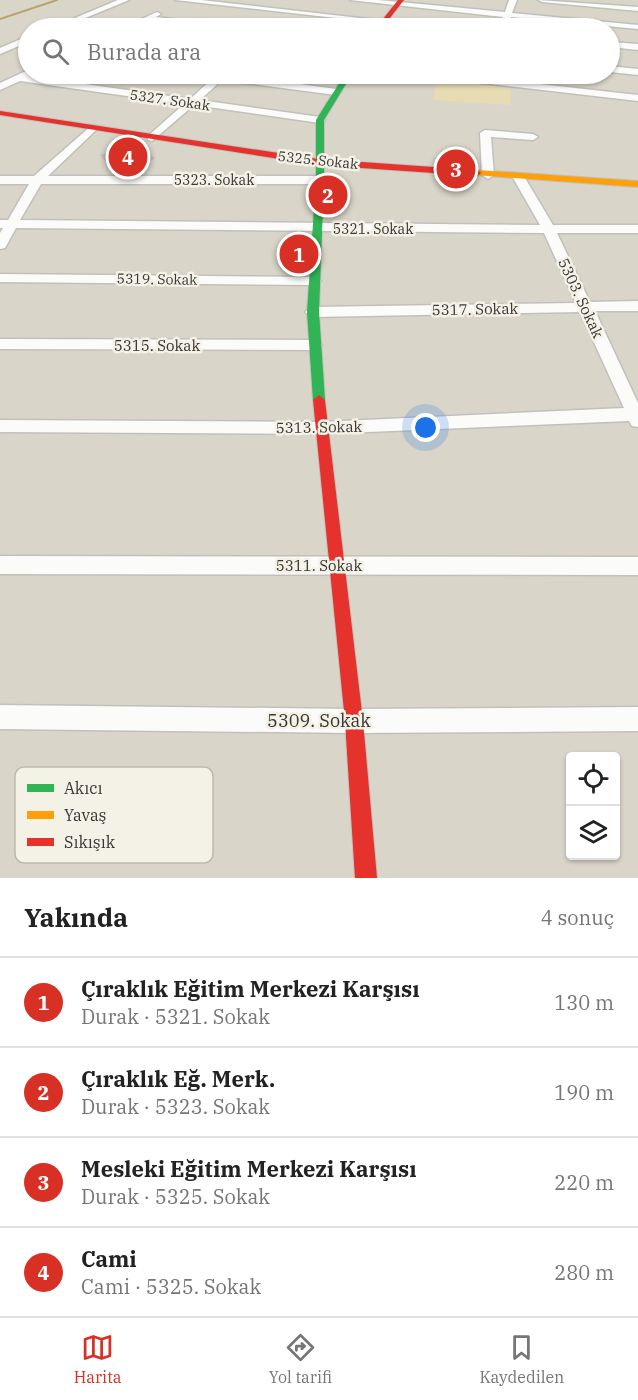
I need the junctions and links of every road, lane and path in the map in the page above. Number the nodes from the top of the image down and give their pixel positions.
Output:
1 (125, 0) edge
2 (354, 0) edge
3 (513, 0) edge
4 (542, 0) edge
5 (183, 2) edge
6 (399, 2) edge
7 (638, 9) edge
8 (167, 10) dead end
9 (291, 13) junction
10 (508, 15) junction
11 (80, 18) edge
12 (149, 18) edge
13 (286, 18) edge
14 (326, 18) edge
15 (387, 18) edge
16 (507, 18) edge
17 (540, 18) edge
18 (620, 25) edge
19 (638, 27) edge
20 (18, 44) edge
21 (620, 46) edge
22 (638, 47) edge
23 (0, 51) edge
24 (620, 70) edge
25 (638, 72) edge
26 (18, 79) edge
27 (73, 84) edge
28 (211, 84) edge
29 (282, 84) edge
30 (341, 84) edge
31 (540, 84) edge
32 (0, 87) edge
33 (336, 92) junction
34 (638, 98) edge
35 (190, 103) junction
36 (0, 112) edge
37 (320, 120) junction
38 (91, 129) junction
39 (533, 137) dead end
40 (152, 138) junction
41 (318, 162) junction
42 (488, 175) junction
43 (519, 178) junction
44 (0, 180) edge
45 (38, 180) junction
46 (320, 180) junction
47 (638, 184) edge
48 (6, 224) edge
49 (318, 229) junction
50 (549, 229) junction
51 (638, 229) edge
52 (0, 245) edge
53 (0, 278) edge
54 (314, 281) junction
55 (638, 306) edge
56 (585, 307) junction
57 (313, 312) junction
58 (0, 344) edge
59 (314, 345) junction
60 (637, 416) edge
61 (0, 426) edge
62 (321, 428) junction
63 (0, 565) edge
64 (337, 565) junction
65 (638, 566) edge
66 (0, 717) edge
67 (638, 719) edge
68 (354, 721) junction
69 (366, 878) edge

1 - 11 street
2 - 6 street
3 - 10 street
4 - 7 street
5 - 9 street
6 - 10 street
6 - 15 street
8 - 12 street
9 - 13 street
9 - 14 street
10 - 16 street
10 - 17 street
18 - 19 street
20 - 23 street
21 - 22 street
24 - 25 street
26 - 32 street
27 - 35 street, 5327. Sokak
28 - 35 street
29 - 33 street
30 - 33 street
31 - 34 street
33 - 37 street
35 - 37 street, 5327. Sokak
35 - 40 street
36 - 38 street, 5325. Sokak
37 - 41 street
38 - 40 street, 5325. Sokak
38 - 45 street
39 - 42 street
40 - 41 street, 5325. Sokak
41 - 42 street, 5325. Sokak
41 - 46 street
42 - 43 street, 5325. Sokak
43 - 47 street, 5325. Sokak
43 - 50 street, 5303. Sokak
44 - 45 street, 5323. Sokak
45 - 46 street, 5323. Sokak
45 - 48 street
46 - 49 street
48 - 49 street, 5321. Sokak
48 - 52 street
49 - 50 street, 5321. Sokak
49 - 54 street
50 - 51 street, 5321. Sokak
50 - 56 street, 5303. Sokak
53 - 54 street, 5319. Sokak
54 - 57 street
55 - 56 street, 5317. Sokak
56 - 57 street, 5317. Sokak
56 - 60 street, 5303. Sokak
57 - 59 street
58 - 59 street, 5315. Sokak
59 - 62 street
60 - 62 street, 5313. Sokak
61 - 62 street, 5313. Sokak
62 - 64 street
63 - 64 street, 5311. Sokak
64 - 65 street, 5311. Sokak
64 - 68 street
66 - 68 street, 5309. Sokak
67 - 68 street, 5309. Sokak
68 - 69 street

